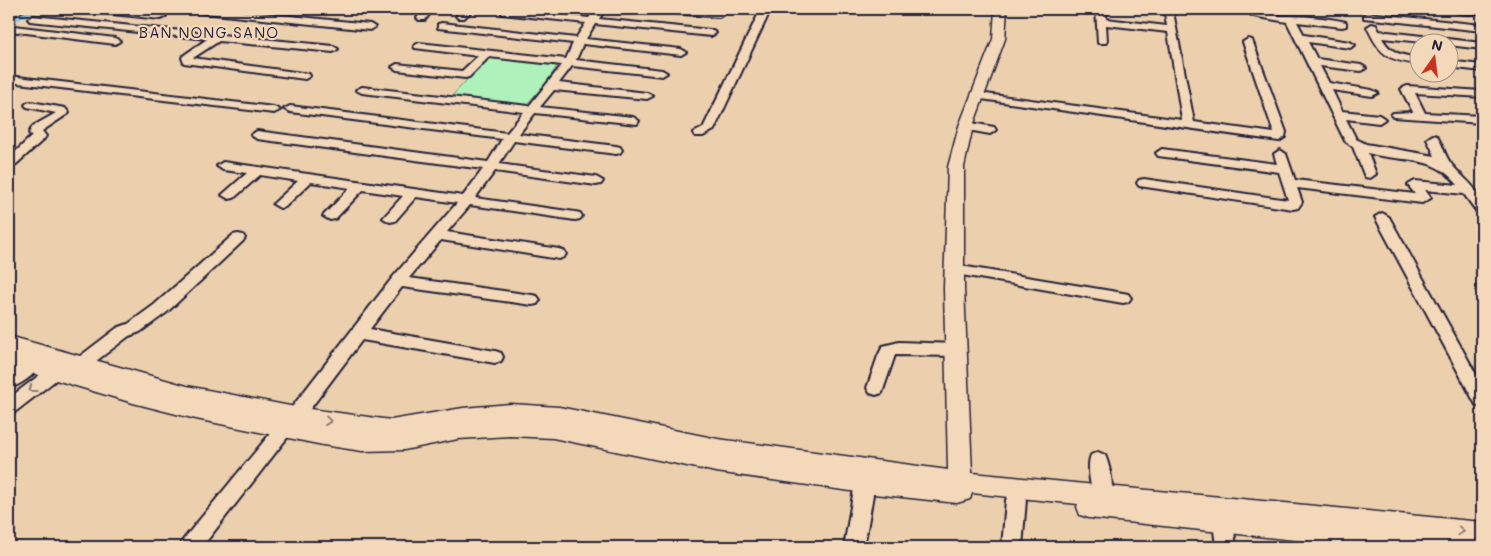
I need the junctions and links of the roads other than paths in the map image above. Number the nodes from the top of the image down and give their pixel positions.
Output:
1 (20, 9) edge
2 (52, 9) edge
3 (93, 9) edge
4 (173, 9) edge
5 (194, 9) edge
6 (325, 9) edge
7 (428, 9) edge
8 (469, 9) edge
9 (600, 9) edge
10 (663, 9) edge
11 (766, 9) edge
12 (1001, 9) edge
13 (1101, 9) edge
14 (1248, 9) edge
15 (1456, 9) edge
16 (221, 10) edge
17 (1475, 11) dead end
18 (505, 12) dead end
19 (1365, 12) edge
20 (719, 14) dead end
21 (1170, 14) dead end
22 (9, 15) edge
23 (161, 16) junction
24 (461, 16) dead end
25 (422, 18) dead end
26 (1285, 18) junction
27 (33, 19) junction
28 (310, 20) junction
29 (591, 21) junction
30 (1101, 21) junction
31 (1342, 24) dead end
32 (442, 26) dead end
33 (370, 27) dead end
34 (1482, 28) edge
35 (139, 30) junction
36 (1173, 30) junction
37 (11, 31) edge
38 (710, 33) dead end
39 (1375, 34) junction
40 (218, 37) junction
41 (1301, 38) junction
42 (115, 41) dead end
43 (579, 41) junction
44 (1102, 41) dead end
45 (1248, 42) dead end
46 (1350, 45) dead end
47 (419, 46) dead end
48 (1482, 46) edge
49 (333, 49) dead end
50 (681, 52) dead end
51 (486, 54) junction
52 (1408, 58) edge
53 (188, 61) junction
54 (570, 62) junction
55 (1314, 62) junction
56 (1458, 65) edge
57 (397, 67) dead end
58 (178, 68) dead end
59 (1361, 68) dead end
60 (1482, 68) edge
61 (662, 73) dead end
62 (305, 76) dead end
63 (9, 79) edge
64 (551, 86) junction
65 (1325, 86) junction
66 (362, 90) dead end
67 (1372, 93) dead end
68 (1482, 94) edge
69 (647, 96) dead end
70 (978, 96) junction
71 (31, 105) dead end
72 (290, 109) dead end
73 (533, 109) junction
74 (274, 110) dead end
75 (1338, 114) junction
76 (1397, 116) dead end
77 (1421, 117) junction
78 (1379, 119) dead end
79 (1482, 120) edge
80 (633, 121) dead end
81 (966, 126) junction
82 (1189, 126) junction
83 (990, 130) dead end
84 (699, 133) dead end
85 (258, 136) dead end
86 (510, 137) junction
87 (1433, 139) dead end
88 (1359, 147) junction
89 (616, 150) dead end
90 (1162, 152) dead end
91 (1280, 154) dead end
92 (9, 164) edge
93 (223, 166) dead end
94 (1446, 166) junction
95 (491, 167) junction
96 (1285, 169) junction
97 (257, 171) junction
98 (1370, 174) dead end
99 (308, 178) junction
100 (596, 181) dead end
101 (1144, 183) dead end
102 (1289, 183) junction
103 (360, 185) junction
104 (1467, 190) junction
105 (413, 193) junction
106 (229, 195) dead end
107 (466, 200) junction
108 (280, 204) dead end
109 (1482, 209) edge
110 (330, 216) dead end
111 (576, 216) dead end
112 (1382, 217) dead end
113 (390, 218) dead end
114 (436, 236) junction
115 (238, 238) dead end
116 (559, 254) dead end
117 (955, 270) junction
118 (398, 281) junction
119 (1124, 298) dead end
120 (532, 300) dead end
121 (358, 333) junction
122 (9, 343) edge
123 (956, 350) junction
124 (495, 357) dead end
125 (9, 358) edge
126 (81, 364) junction
127 (32, 365) junction
128 (55, 372) junction
129 (9, 382) edge
130 (876, 388) dead end
131 (1482, 400) edge
132 (9, 407) edge
133 (290, 422) junction
134 (1098, 460) dead end
135 (865, 483) junction
136 (961, 488) junction
137 (1103, 496) junction
138 (1016, 500) junction
139 (1223, 522) junction
140 (1482, 533) edge
141 (190, 547) edge
142 (854, 547) edge
143 (1012, 547) edge
144 (1226, 547) edge
145 (1455, 547) edge

1 - 22 street
2 - 27 street
3 - 23 street
4 - 23 street
5 - 16 street
6 - 28 street
7 - 25 street
8 - 24 street
9 - 29 street
10 - 20 street
11 - 84 street
12 - 70 street
13 - 30 street
14 - 26 street
15 - 17 street
16 - 28 street
18 - 29 street
19 - 34 street
19 - 39 street
21 - 36 street
23 - 35 street
26 - 31 street
26 - 41 street
27 - 35 street
27 - 37 street
28 - 33 street
29 - 38 street
29 - 43 street
30 - 36 street
30 - 44 street
32 - 43 street
35 - 40 street
36 - 82 street
37 - 42 street
39 - 48 street
39 - 52 street
40 - 49 street
40 - 53 street
41 - 46 street
41 - 55 street
43 - 50 street
43 - 54 street
45 - 82 street
47 - 51 street
51 - 54 street
51 - 57 street
53 - 58 street
53 - 62 street
54 - 61 street
54 - 64 street
55 - 59 street
55 - 65 street
56 - 60 street
63 - 74 street
64 - 69 street
64 - 73 street
65 - 67 street
65 - 75 street
66 - 73 street
68 - 77 street
70 - 81 street
70 - 82 street
71 - 92 street
72 - 86 street
73 - 80 street
73 - 86 street
75 - 78 street
75 - 88 street
76 - 77 street
77 - 79 street
81 - 83 street
81 - 117 street
85 - 95 street
86 - 89 street
86 - 95 street
87 - 94 street
88 - 94 street
88 - 98 street
90 - 96 street
91 - 96 street
93 - 97 street
94 - 104 street
95 - 100 street
95 - 107 street
96 - 102 street
97 - 99 street
97 - 106 street
99 - 103 street
99 - 108 street
101 - 102 street
102 - 104 street
103 - 105 street
103 - 110 street
104 - 109 street
105 - 107 street
105 - 113 street
107 - 111 street
107 - 114 street
112 - 131 street
114 - 116 street
114 - 118 street
115 - 126 street
117 - 119 street
117 - 123 street
118 - 120 street
118 - 121 street
121 - 124 street
121 - 133 street
122 - 126 street
123 - 130 street
123 - 136 street
125 - 127 street
126 - 133 street
127 - 128 street
127 - 129 street
128 -> 132 street
128 - 133 street
133 - 135 street
133 -> 136 street
133 - 141 street
134 - 137 street
135 - 136 street
135 - 142 street
136 - 137 street
136 - 138 street
137 -> 140 street
138 - 139 street
138 - 143 street
139 - 144 street
139 - 145 street

